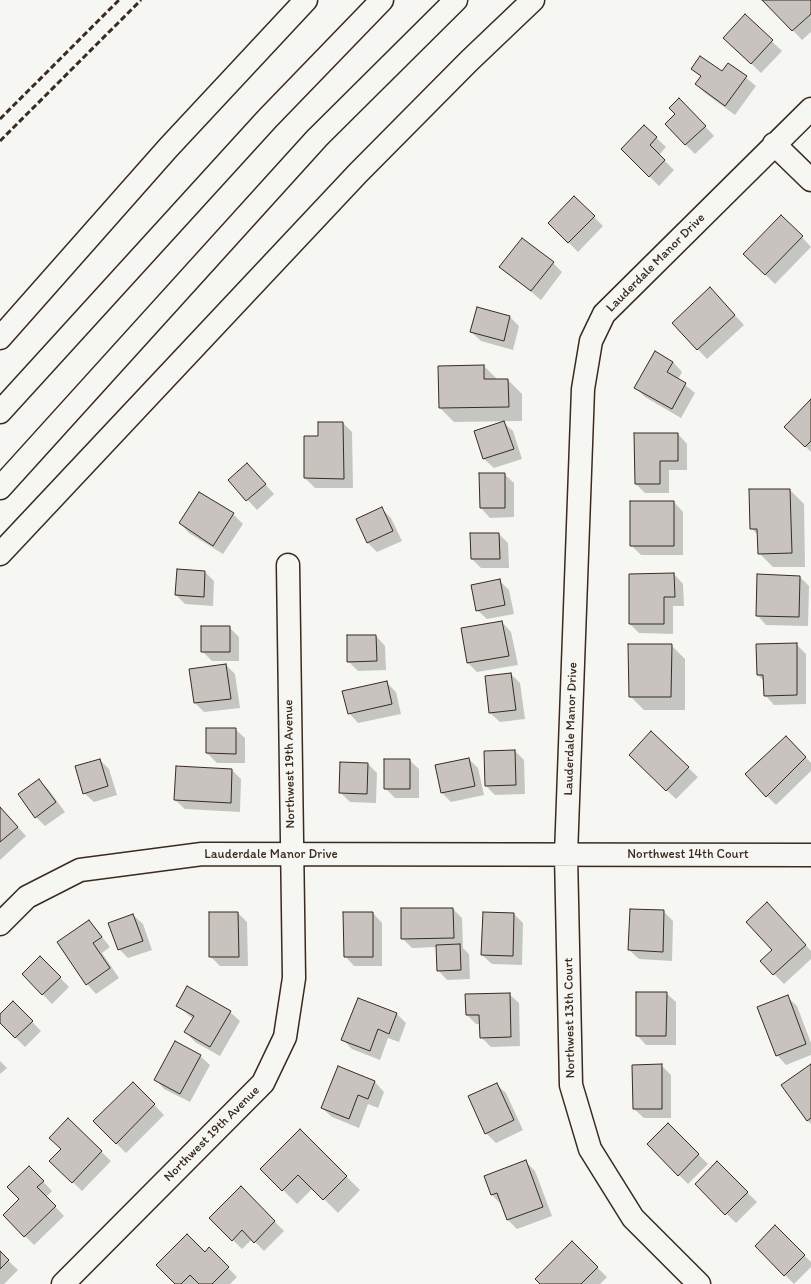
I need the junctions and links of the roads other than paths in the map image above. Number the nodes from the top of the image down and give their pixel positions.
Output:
1 (306, 0) edge
2 (382, 0) edge
3 (456, 0) edge
4 (533, 0) edge
5 (811, 109) edge
6 (774, 144) junction
7 (811, 180) edge
8 (3, 334) edge
9 (0, 412) edge
10 (0, 488) edge
11 (0, 554) edge
12 (288, 565) dead end
13 (811, 854) edge
14 (291, 855) junction
15 (566, 855) junction
16 (0, 924) edge
17 (63, 1284) edge
18 (699, 1284) edge

1 - 8 main road
2 - 9 main road
3 - 10 main road
4 - 11 main road
5 - 6 main road, Lauderdale Manor Drive
6 - 7 main road
6 - 15 main road, Lauderdale Manor Drive
12 - 14 main road, Northwest 19th Avenue
13 - 15 main road, Northwest 14th Court
14 - 15 main road, Lauderdale Manor Drive
14 - 16 main road, Lauderdale Manor Drive
14 - 17 main road, Northwest 19th Avenue
15 - 18 main road, Northwest 13th Court

